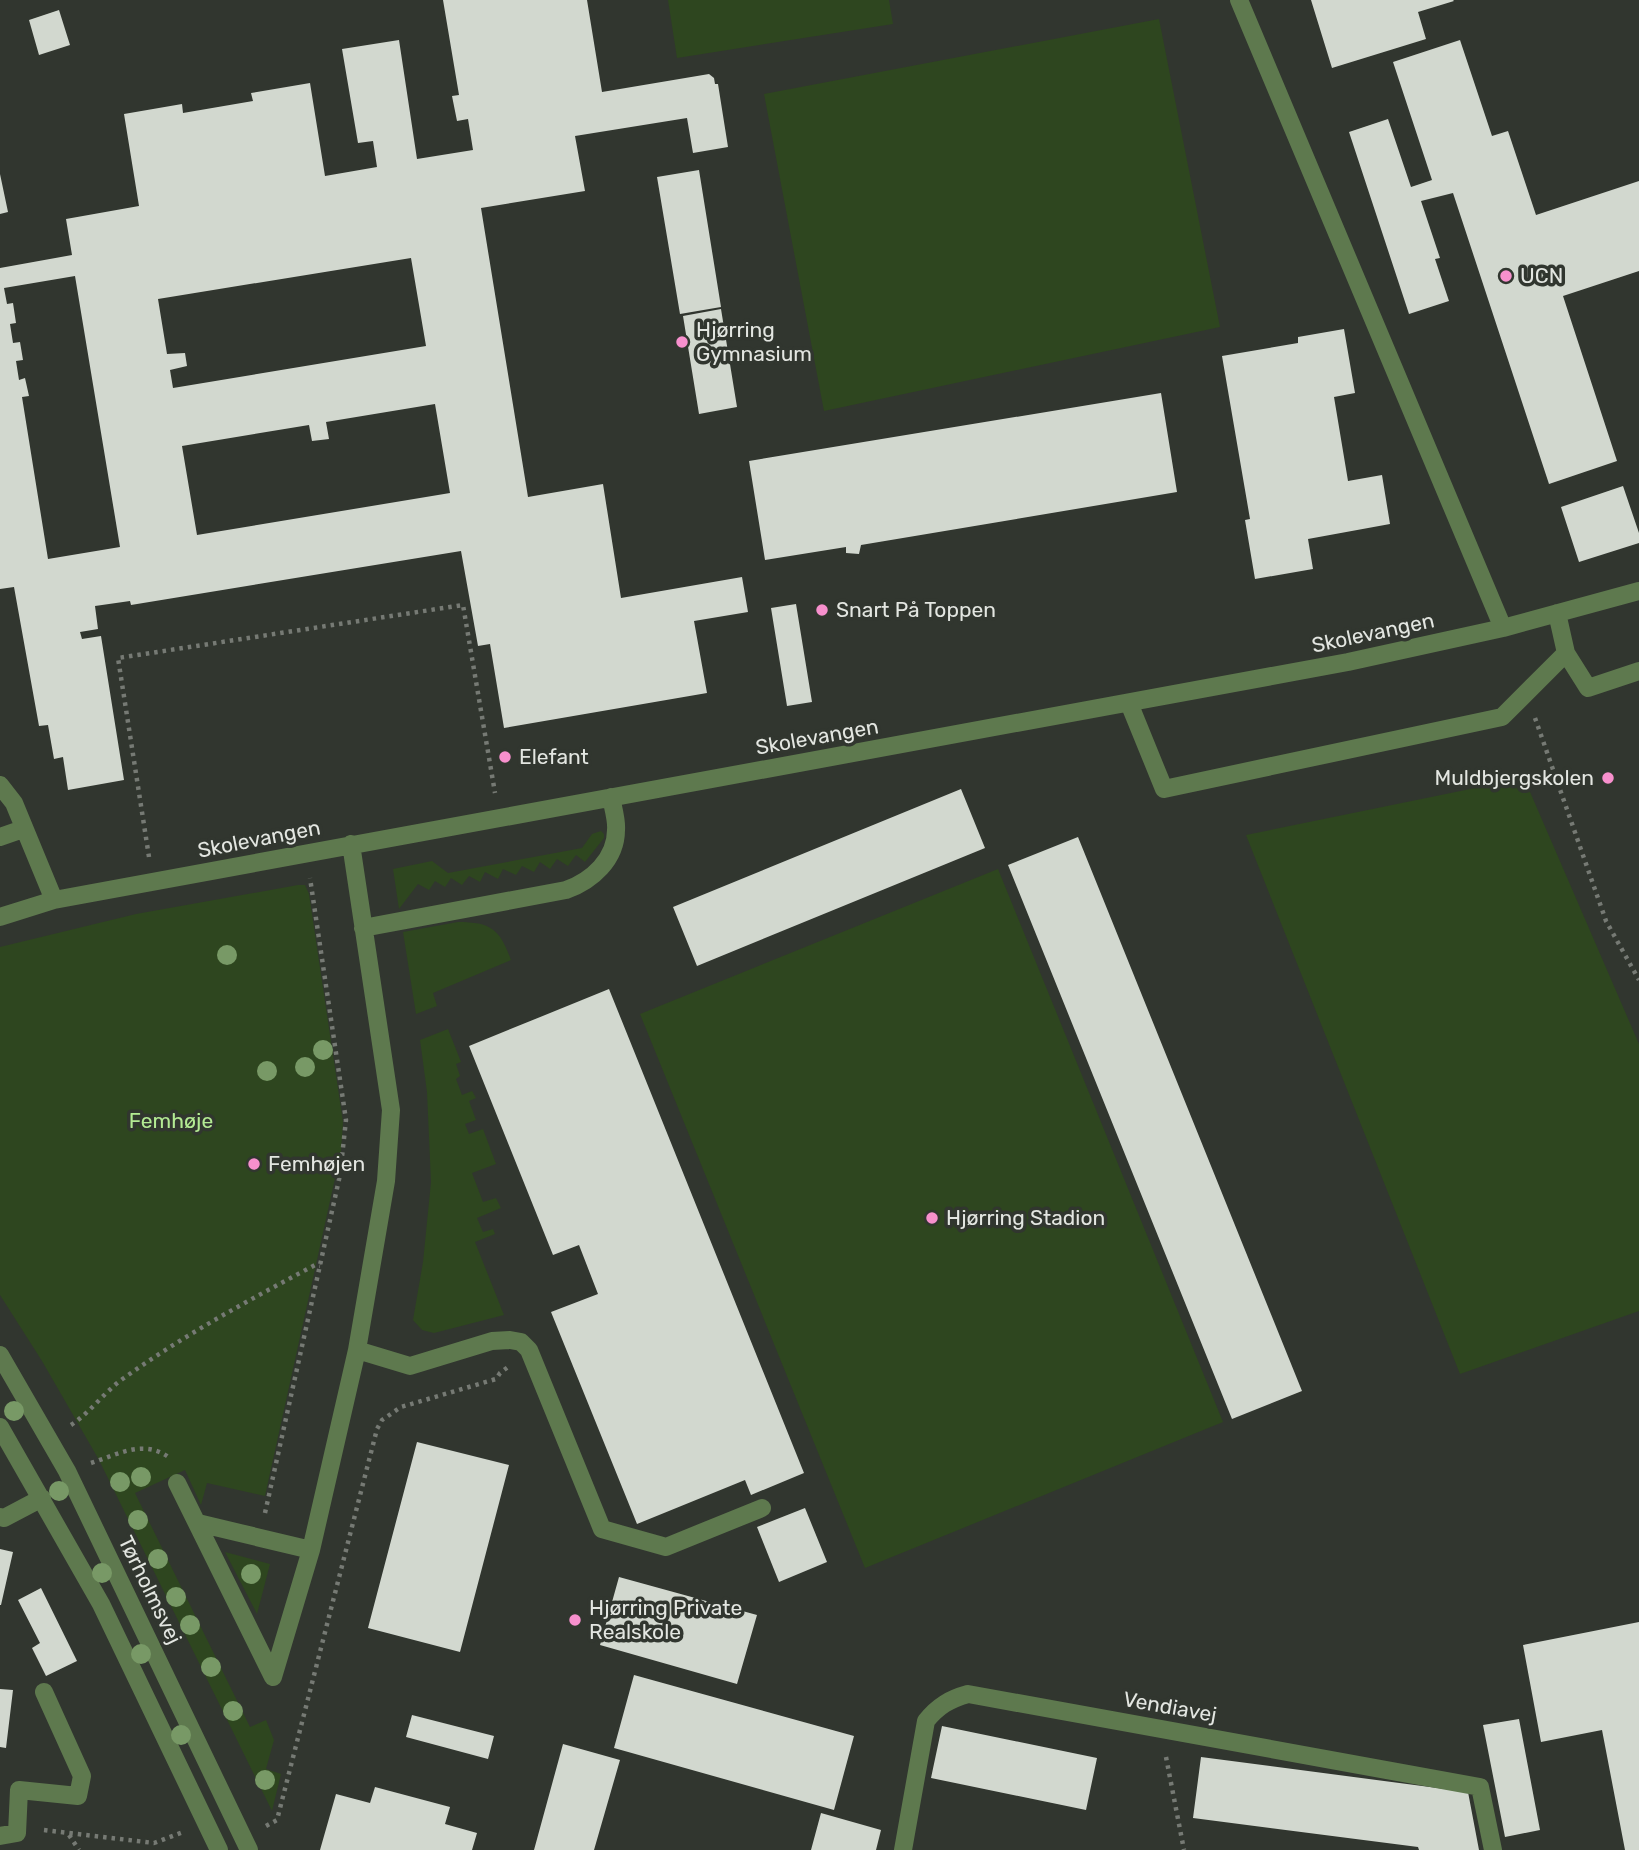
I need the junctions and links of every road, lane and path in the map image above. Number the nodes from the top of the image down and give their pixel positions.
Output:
1 (1239, 0) edge
2 (1639, 591) edge
3 (1557, 613) junction
4 (1503, 628) junction
5 (1566, 653) junction
6 (1639, 671) edge
7 (1526, 692) junction
8 (1129, 703) junction
9 (0, 785) edge
10 (611, 797) junction
11 (499, 818) junction
12 (23, 829) junction
13 (0, 837) edge
14 (351, 844) junction
15 (306, 853) junction
16 (153, 882) junction
17 (54, 900) junction
18 (0, 917) edge
19 (363, 928) junction
20 (1639, 981) edge
21 (320, 1266) junction
22 (357, 1350) junction
23 (0, 1355) edge
24 (517, 1367) dead end
25 (0, 1427) edge
26 (49, 1438) junction
27 (67, 1471) junction
28 (177, 1483) joint
29 (42, 1498) junction
30 (762, 1508) dead end
31 (0, 1517) edge
32 (198, 1523) junction
33 (260, 1538) junction
34 (311, 1550) junction
35 (44, 1692) dead end
36 (1160, 1728) junction
37 (206, 1823) junction
38 (9, 1834) edge
39 (69, 1835) junction
40 (246, 1844) edge
41 (79, 1850) edge
42 (219, 1850) edge
43 (903, 1850) edge
44 (1184, 1850) edge
45 (1493, 1850) edge

1 - 4 street
2 - 3 street, Skolevangen
3 - 4 street, Skolevangen
3 - 5 street
4 - 8 street, Skolevangen
5 - 6 street
5 - 7 street
7 - 8 street
7 - 20 path
8 - 10 street, Skolevangen
9 - 12 street
10 - 11 street, Skolevangen
10 - 19 street
11 - 14 street, Skolevangen
11 - 16 path
12 - 13 street
12 - 17 street
14 - 15 street, Skolevangen
14 - 19 street
15 - 16 street, Skolevangen
15 - 21 path
16 - 17 street, Skolevangen
17 - 18 street, Skolevangen
19 - 22 street
21 - 26 path
21 - 33 path
22 - 30 street
22 - 34 street
23 - 26 street, Tørholmsvej
24 - 40 path
25 - 29 street
26 - 27 street, Tørholmsvej
27 - 28 path
27 - 40 street, Tørholmsvej
28 - 32 street
29 - 31 street
29 - 37 street
32 - 33 street
32 - 34 street
33 - 34 street
35 - 38 street
36 - 43 street, Vendiavej
36 - 44 path
36 - 45 street, Vendiavej
37 - 39 path
37 - 42 street
38 - 39 path
39 - 41 path

